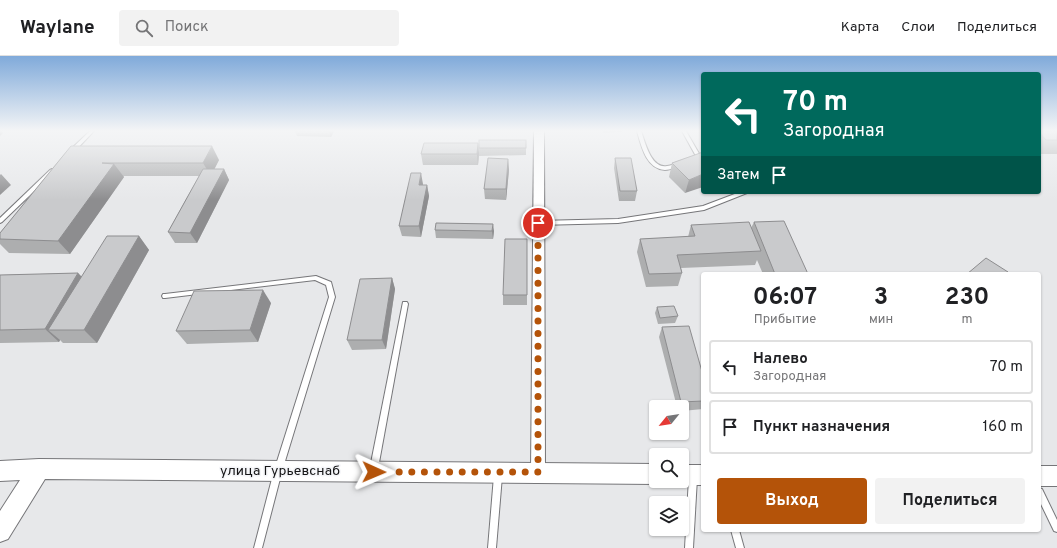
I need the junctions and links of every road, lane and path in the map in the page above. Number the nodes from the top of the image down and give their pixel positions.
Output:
1 (68, 154) edge
2 (539, 154) edge
3 (647, 154) edge
4 (701, 156) edge
5 (65, 157) edge
6 (692, 159) edge
7 (685, 162) edge
8 (54, 168) edge
9 (740, 194) edge
10 (0, 221) edge
11 (538, 223) junction
12 (165, 296) dead end
13 (405, 304) dead end
14 (39, 469) junction
15 (0, 471) edge
16 (278, 471) junction
17 (374, 472) junction
18 (538, 472) junction
19 (499, 473) junction
20 (649, 474) edge
21 (693, 475) edge
22 (1041, 476) edge
23 (1057, 476) edge
24 (1041, 496) edge
25 (1057, 528) edge
26 (0, 531) edge
27 (736, 532) edge
28 (258, 548) edge
29 (492, 548) edge
30 (689, 548) edge
31 (740, 548) edge

1 - 5 lane
2 - 11 street
3 - 7 lane
4 - 6 lane
8 - 10 lane
9 - 11 lane
11 - 18 street
12 - 16 lane
13 - 17 lane
14 - 15 street, улица Гурьевснаб
14 - 16 street, улица Гурьевснаб
14 - 26 street
16 - 17 street, улица Гурьевснаб
16 - 28 lane
17 - 19 street, улица Гурьевснаб
18 - 19 street, улица Гурьевснаб
18 - 20 street, улица Гурьевснаб
19 - 29 lane
21 - 30 lane
22 - 23 street
24 - 25 lane
27 - 31 lane

